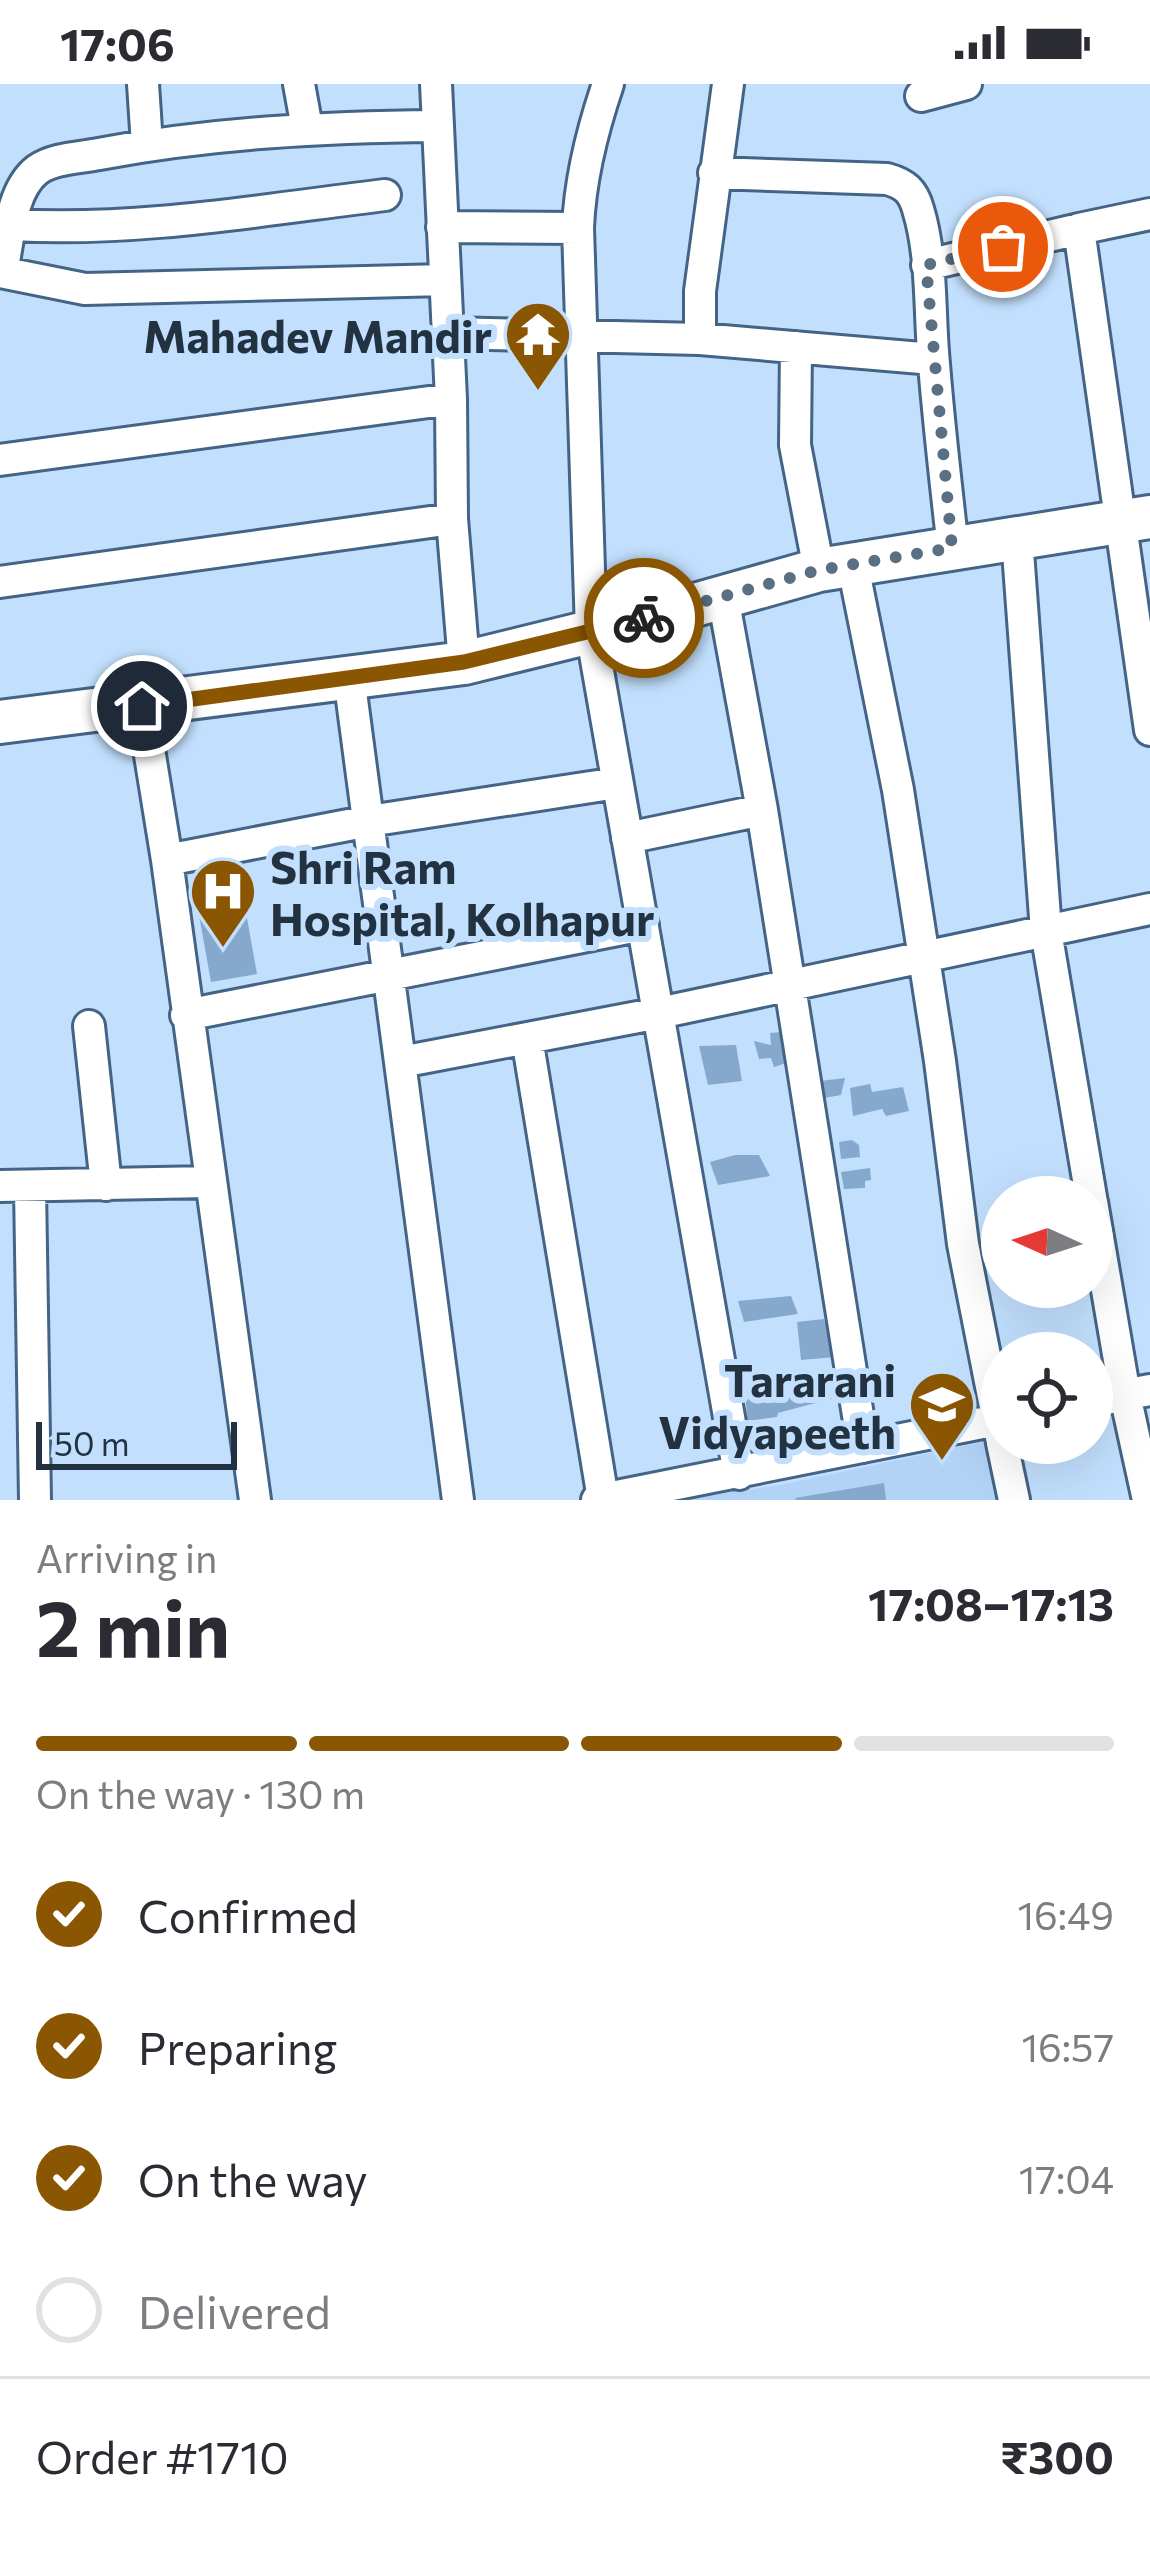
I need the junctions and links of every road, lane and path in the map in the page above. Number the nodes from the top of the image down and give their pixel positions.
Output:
1 (143, 84) edge
2 (299, 84) edge
3 (436, 84) edge
4 (608, 84) edge
5 (728, 84) edge
6 (966, 84) edge
7 (921, 96) dead end
8 (437, 125) junction
9 (307, 128) junction
10 (147, 145) junction
11 (714, 173) junction
12 (385, 195) dead end
13 (1150, 214) edge
14 (12, 225) junction
15 (442, 227) junction
16 (578, 228) junction
17 (1079, 230) junction
18 (926, 265) junction
19 (1, 272) edge
20 (445, 280) junction
21 (447, 333) junction
22 (584, 337) junction
23 (700, 339) junction
24 (796, 347) junction
25 (933, 359) junction
26 (451, 398) junction
27 (0, 460) edge
28 (452, 519) junction
29 (1136, 520) edge
30 (1017, 538) junction
31 (952, 548) junction
32 (836, 568) junction
33 (0, 582) edge
34 (723, 597) junction
35 (591, 631) junction
36 (464, 662) junction
37 (349, 676) junction
38 (142, 706) junction
39 (0, 722) edge
40 (1150, 730) edge
41 (617, 783) junction
42 (762, 810) junction
43 (369, 820) junction
44 (627, 838) junction
45 (167, 860) junction
46 (1150, 909) edge
47 (643, 925) junction
48 (1046, 932) junction
49 (925, 957) junction
50 (390, 974) junction
51 (790, 986) junction
52 (659, 1013) junction
53 (186, 1015) junction
54 (89, 1027) dead end
55 (526, 1038) junction
56 (400, 1062) junction
57 (1088, 1176) edge
58 (209, 1182) junction
59 (106, 1185) junction
60 (15, 1187) edge
61 (1113, 1290) edge
62 (981, 1333) edge
63 (1137, 1392) edge
64 (981, 1433) edge
65 (863, 1447) junction
66 (1007, 1464) edge
67 (739, 1474) junction
68 (35, 1500) edge
69 (256, 1500) edge
70 (458, 1500) edge
71 (600, 1500) edge
72 (1014, 1500) edge
73 (1148, 1500) edge

1 - 10 street
2 - 9 street
3 - 8 street
4 - 16 street
5 - 11 street
6 - 7 street
8 - 9 street
8 - 15 street
9 - 10 street
10 - 14 street
11 - 18 street
11 - 23 street
12 - 14 street
13 - 17 street
14 - 19 street
15 - 16 street
15 - 20 street
16 - 22 street
17 - 18 street
17 - 29 street
18 - 25 street
19 - 20 street
20 - 21 street
21 - 22 street
21 - 26 street
22 - 23 street
22 - 35 street
23 - 24 street
24 - 25 street
24 - 32 street
25 - 31 street
26 - 27 street
26 - 28 street
28 - 33 street
28 - 36 street
29 - 30 street
29 - 40 street
30 - 31 street
30 - 48 street
31 - 32 street
32 - 34 street
32 - 49 street
34 - 35 street
34 - 42 street
35 - 36 street
35 - 41 street
36 - 37 street
37 - 38 street
37 - 43 street
38 - 39 street
38 - 45 street
41 - 43 street
41 - 44 street
42 - 44 street
42 - 51 street
43 - 45 street
43 - 50 street
44 - 47 street
45 - 53 street
46 - 48 street
47 - 50 street
47 - 52 street
48 - 49 street
48 - 57 street
49 - 51 street
49 - 62 street
50 - 53 street
50 - 56 street
51 - 52 street
51 - 65 street
52 - 55 street
52 - 67 street
53 - 58 street
54 - 59 street
55 - 56 street
55 - 71 street
56 - 70 street
58 - 59 street
58 - 69 street
59 - 60 street
60 - 68 street
61 - 63 street
63 - 73 street
64 - 65 street
65 - 67 street
66 - 72 street
67 - 71 street

